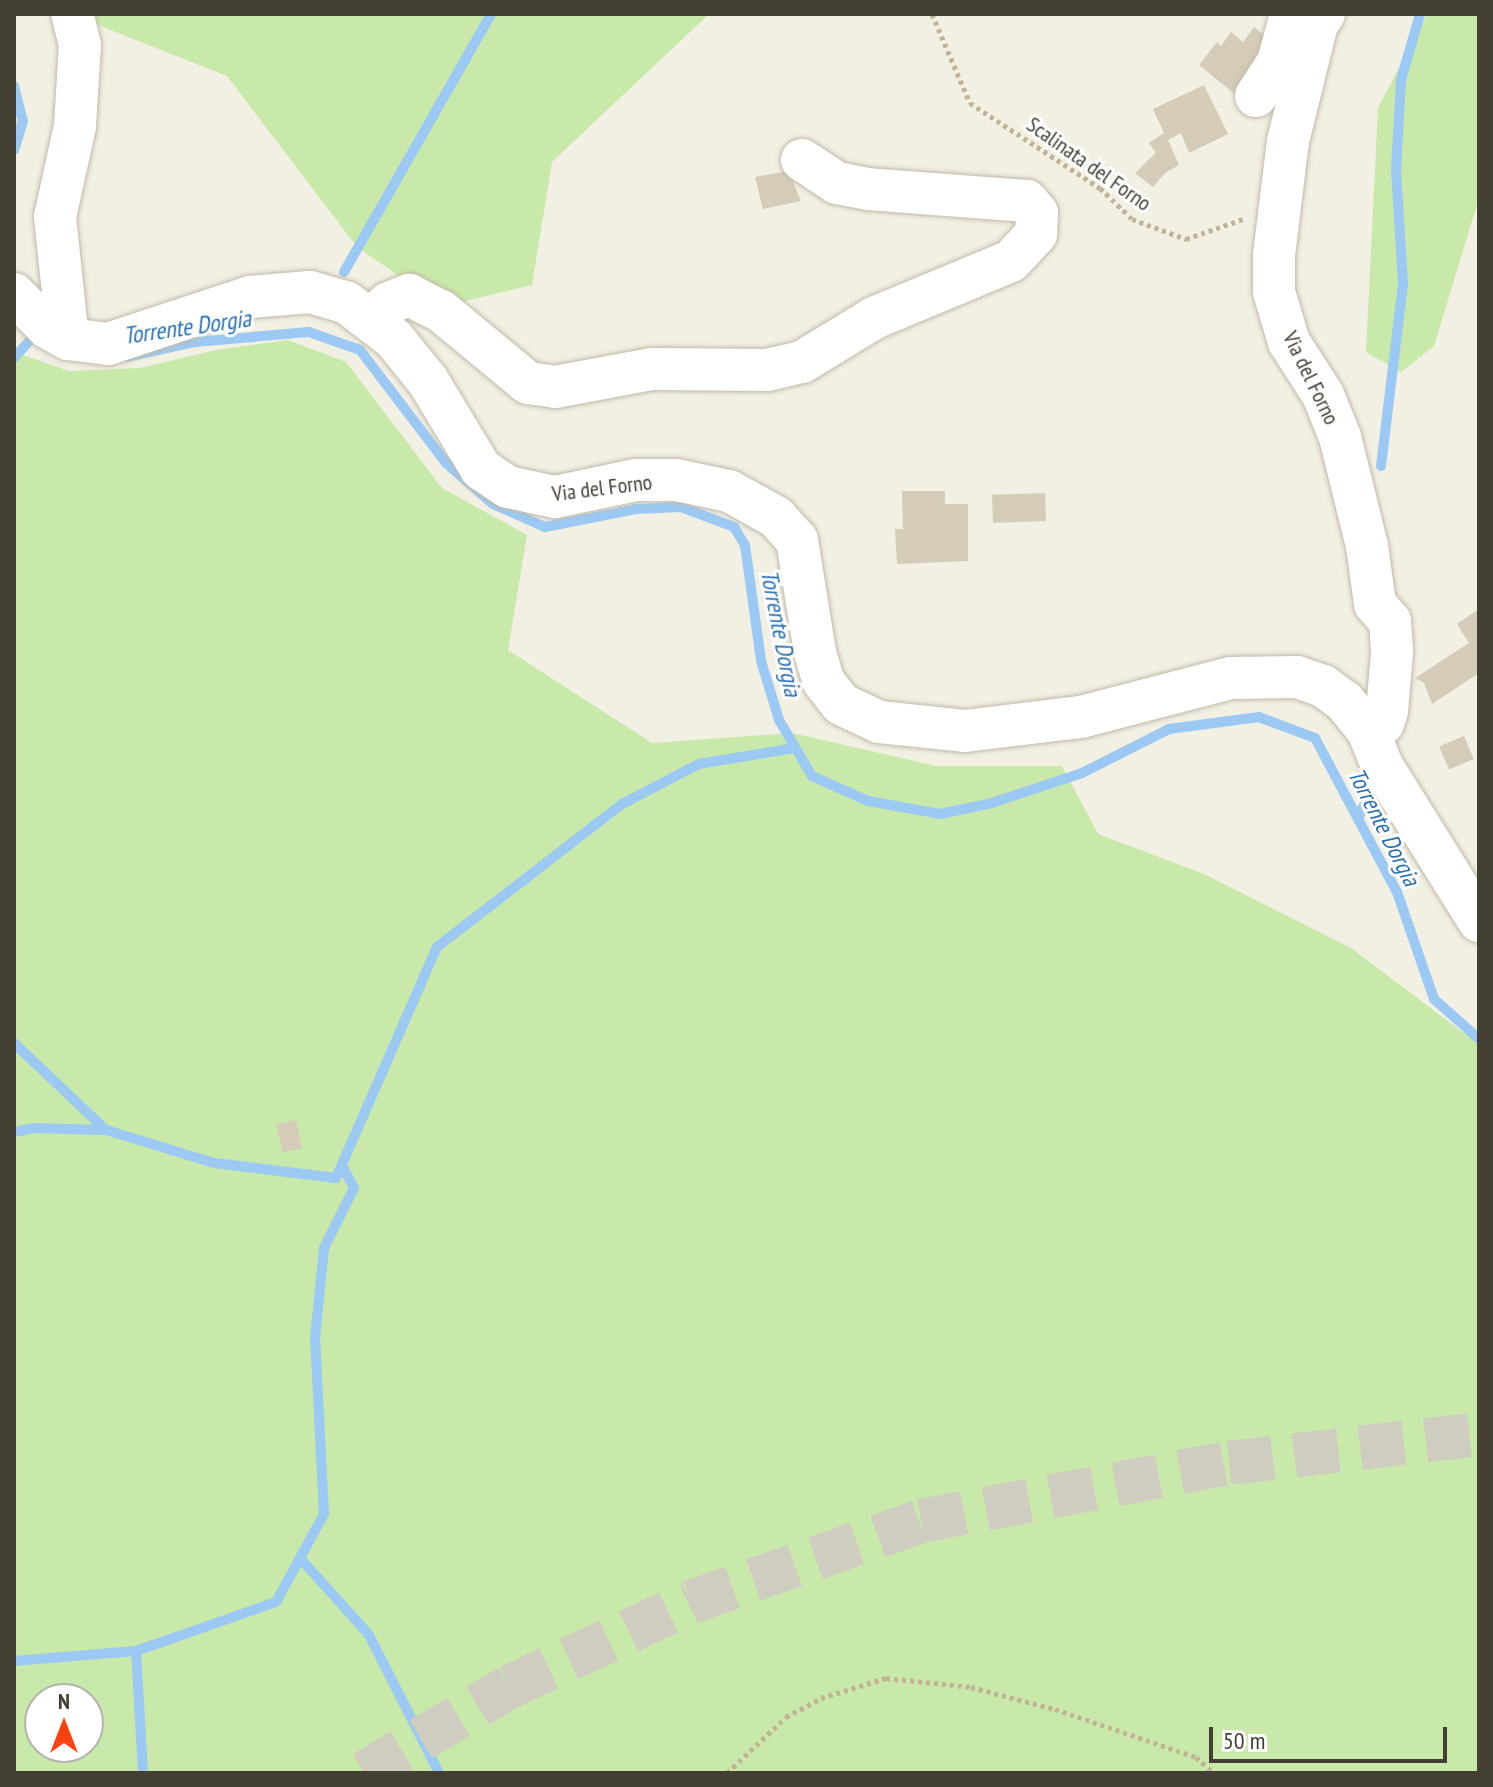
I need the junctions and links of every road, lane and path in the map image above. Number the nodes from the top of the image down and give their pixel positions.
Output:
1 (72, 14) edge
2 (932, 14) edge
3 (1291, 14) edge
4 (1324, 14) edge
5 (1256, 96) dead end
6 (14, 121) edge
7 (14, 128) edge
8 (802, 160) dead end
9 (1281, 198) junction
10 (14, 294) edge
11 (371, 319) junction
12 (68, 339) junction
13 (1368, 731) junction
14 (1479, 921) edge
15 (727, 1773) edge
16 (1214, 1773) edge

1 - 12 street
2 - 9 path, Scalinata del Forno
3 - 5 street
4 - 9 street, Via del Forno
6 - 7 path
8 - 11 street
9 - 13 street, Via del Forno
10 - 12 street, Via del Forno
11 - 12 street, Via del Forno
11 - 13 street, Via del Forno
13 - 14 street, Via del Forno
15 - 16 path

